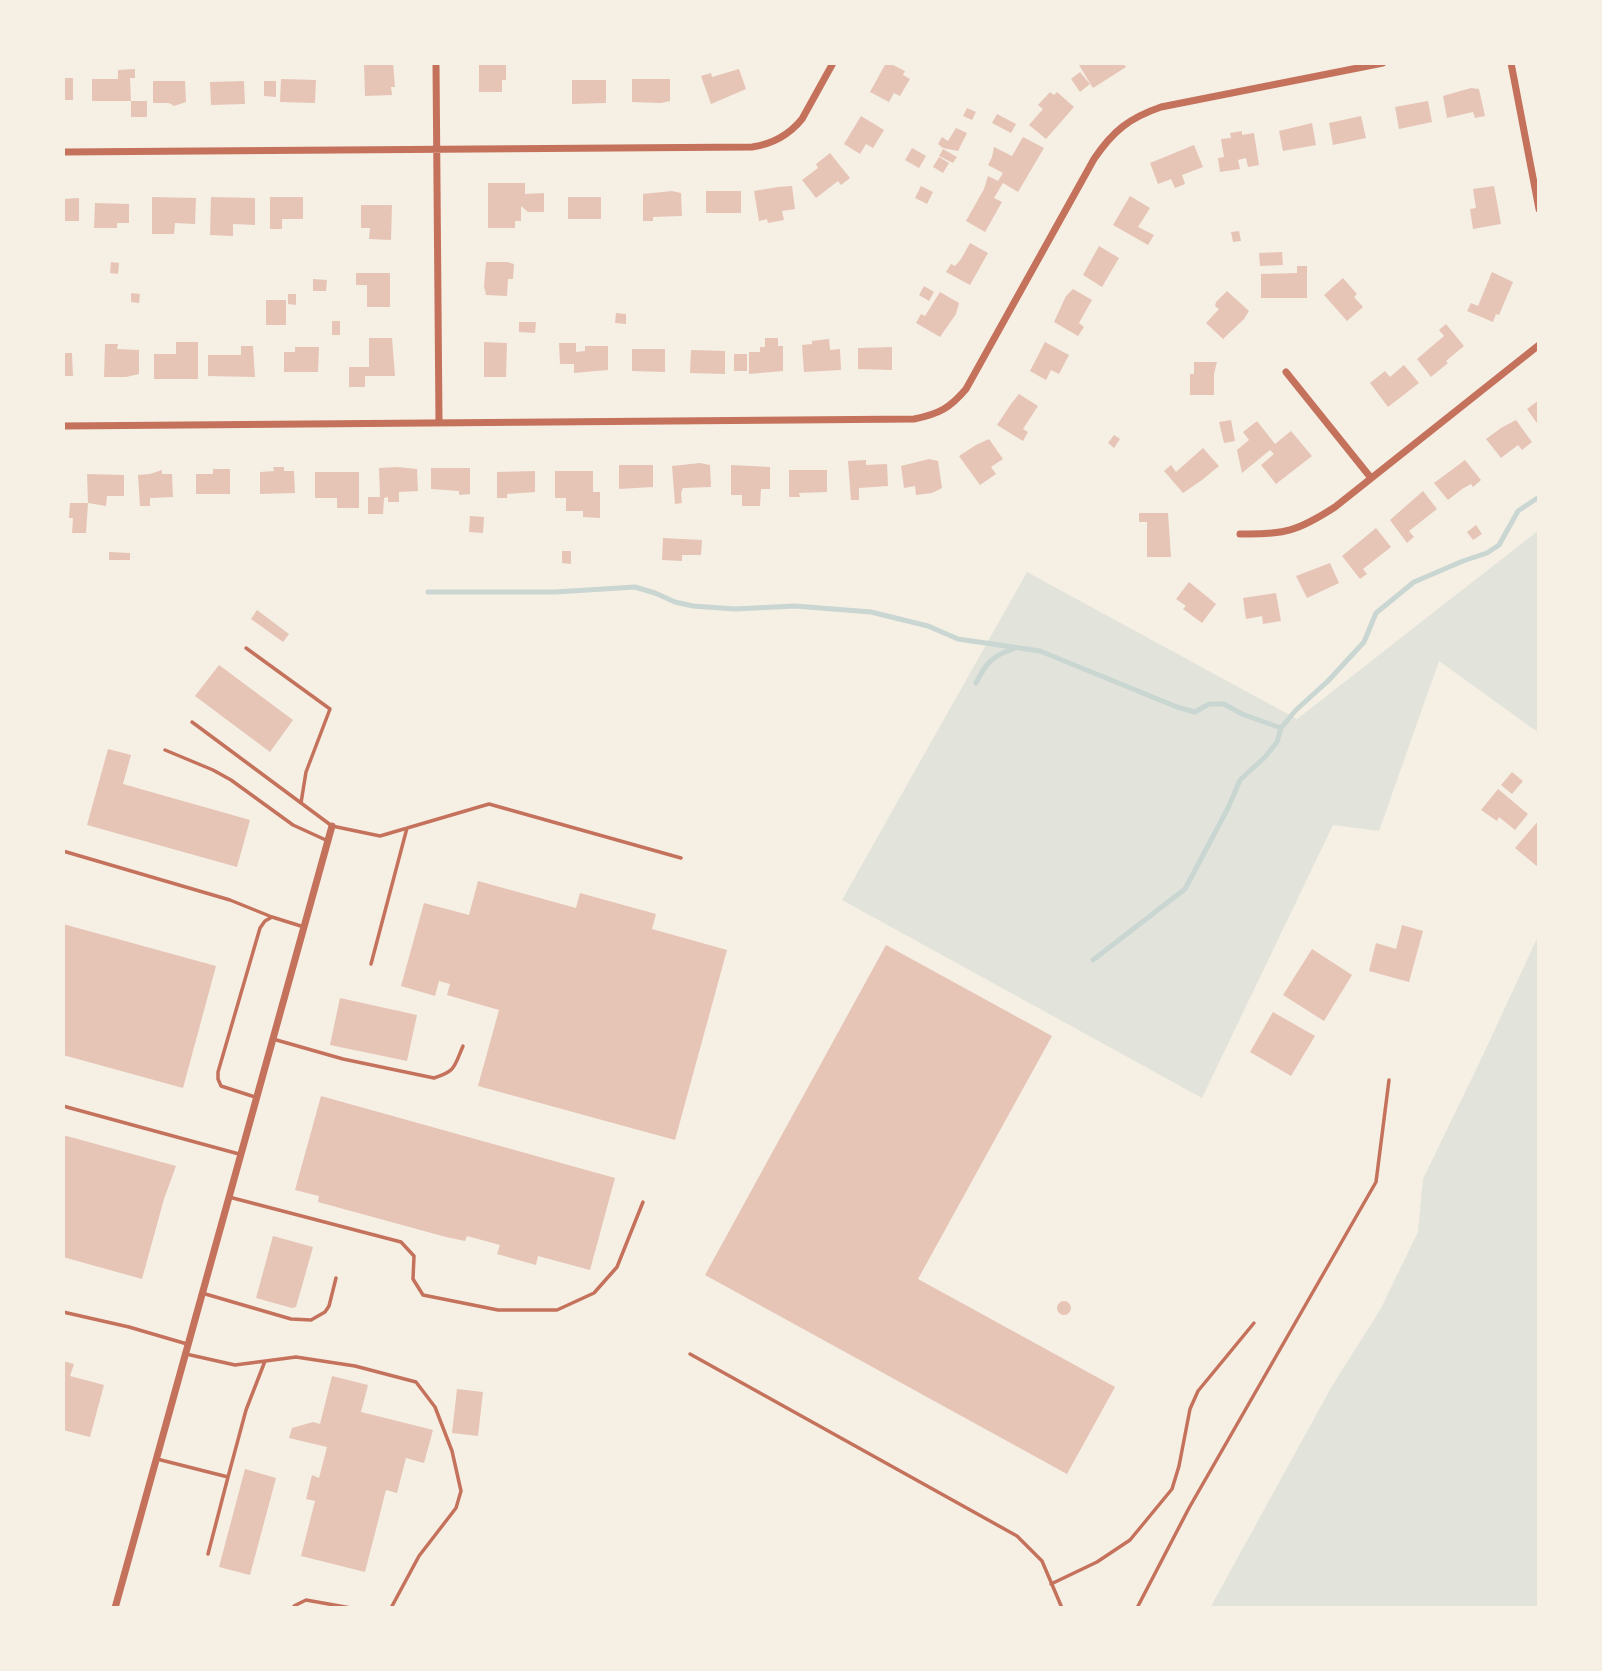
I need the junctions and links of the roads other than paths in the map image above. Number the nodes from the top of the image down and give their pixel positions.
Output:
1 (436, 63) edge
2 (833, 63) edge
3 (1383, 63) edge
4 (1511, 63) edge
5 (437, 148) junction
6 (63, 152) edge
7 (1539, 209) edge
8 (1539, 345) edge
9 (1286, 372) dead end
10 (439, 423) junction
11 (63, 426) edge
12 (1371, 478) junction
13 (1240, 534) dead end
14 (246, 648) dead end
15 (192, 722) dead end
16 (165, 750) dead end
17 (301, 803) junction
18 (332, 826) junction
19 (408, 828) junction
20 (328, 841) junction
21 (63, 851) edge
22 (681, 858) dead end
23 (272, 917) junction
24 (304, 927) junction
25 (371, 964) dead end
26 (273, 1039) junction
27 (463, 1046) dead end
28 (1389, 1080) dead end
29 (257, 1097) junction
30 (63, 1106) edge
31 (241, 1155) junction
32 (229, 1197) junction
33 (643, 1202) dead end
34 (336, 1278) dead end
35 (202, 1293) junction
36 (63, 1312) edge
37 (1254, 1323) dead end
38 (189, 1344) junction
39 (186, 1354) junction
40 (690, 1354) dead end
41 (265, 1361) junction
42 (157, 1459) junction
43 (228, 1477) junction
44 (208, 1554) dead end
45 (1051, 1584) junction
46 (115, 1608) edge
47 (294, 1608) edge
48 (351, 1608) edge
49 (391, 1608) edge
50 (1062, 1608) edge
51 (1137, 1608) edge

1 - 5 street
2 - 5 street
3 - 10 street
4 - 7 street
5 - 6 street
5 - 10 street
8 - 12 street
9 - 12 street
10 - 11 street
12 - 13 street
14 - 17 lane
15 - 17 lane
16 - 20 lane
17 - 18 lane
18 - 19 lane
18 - 20 street
19 - 22 lane
19 - 25 lane
20 - 24 street
21 - 23 lane
23 - 24 lane
23 - 29 lane
24 - 26 street
26 - 27 lane
26 - 29 street
28 - 51 lane
29 - 31 street
30 - 31 lane
31 - 32 street
32 - 33 lane
32 - 35 street
34 - 35 lane
35 - 38 street
36 - 38 lane
37 - 45 lane
38 - 39 street
39 - 41 lane
39 - 42 street
40 - 45 lane
41 - 43 lane
41 - 49 lane
42 - 43 lane
42 - 46 street
43 - 44 lane
45 - 50 lane
47 - 48 lane

